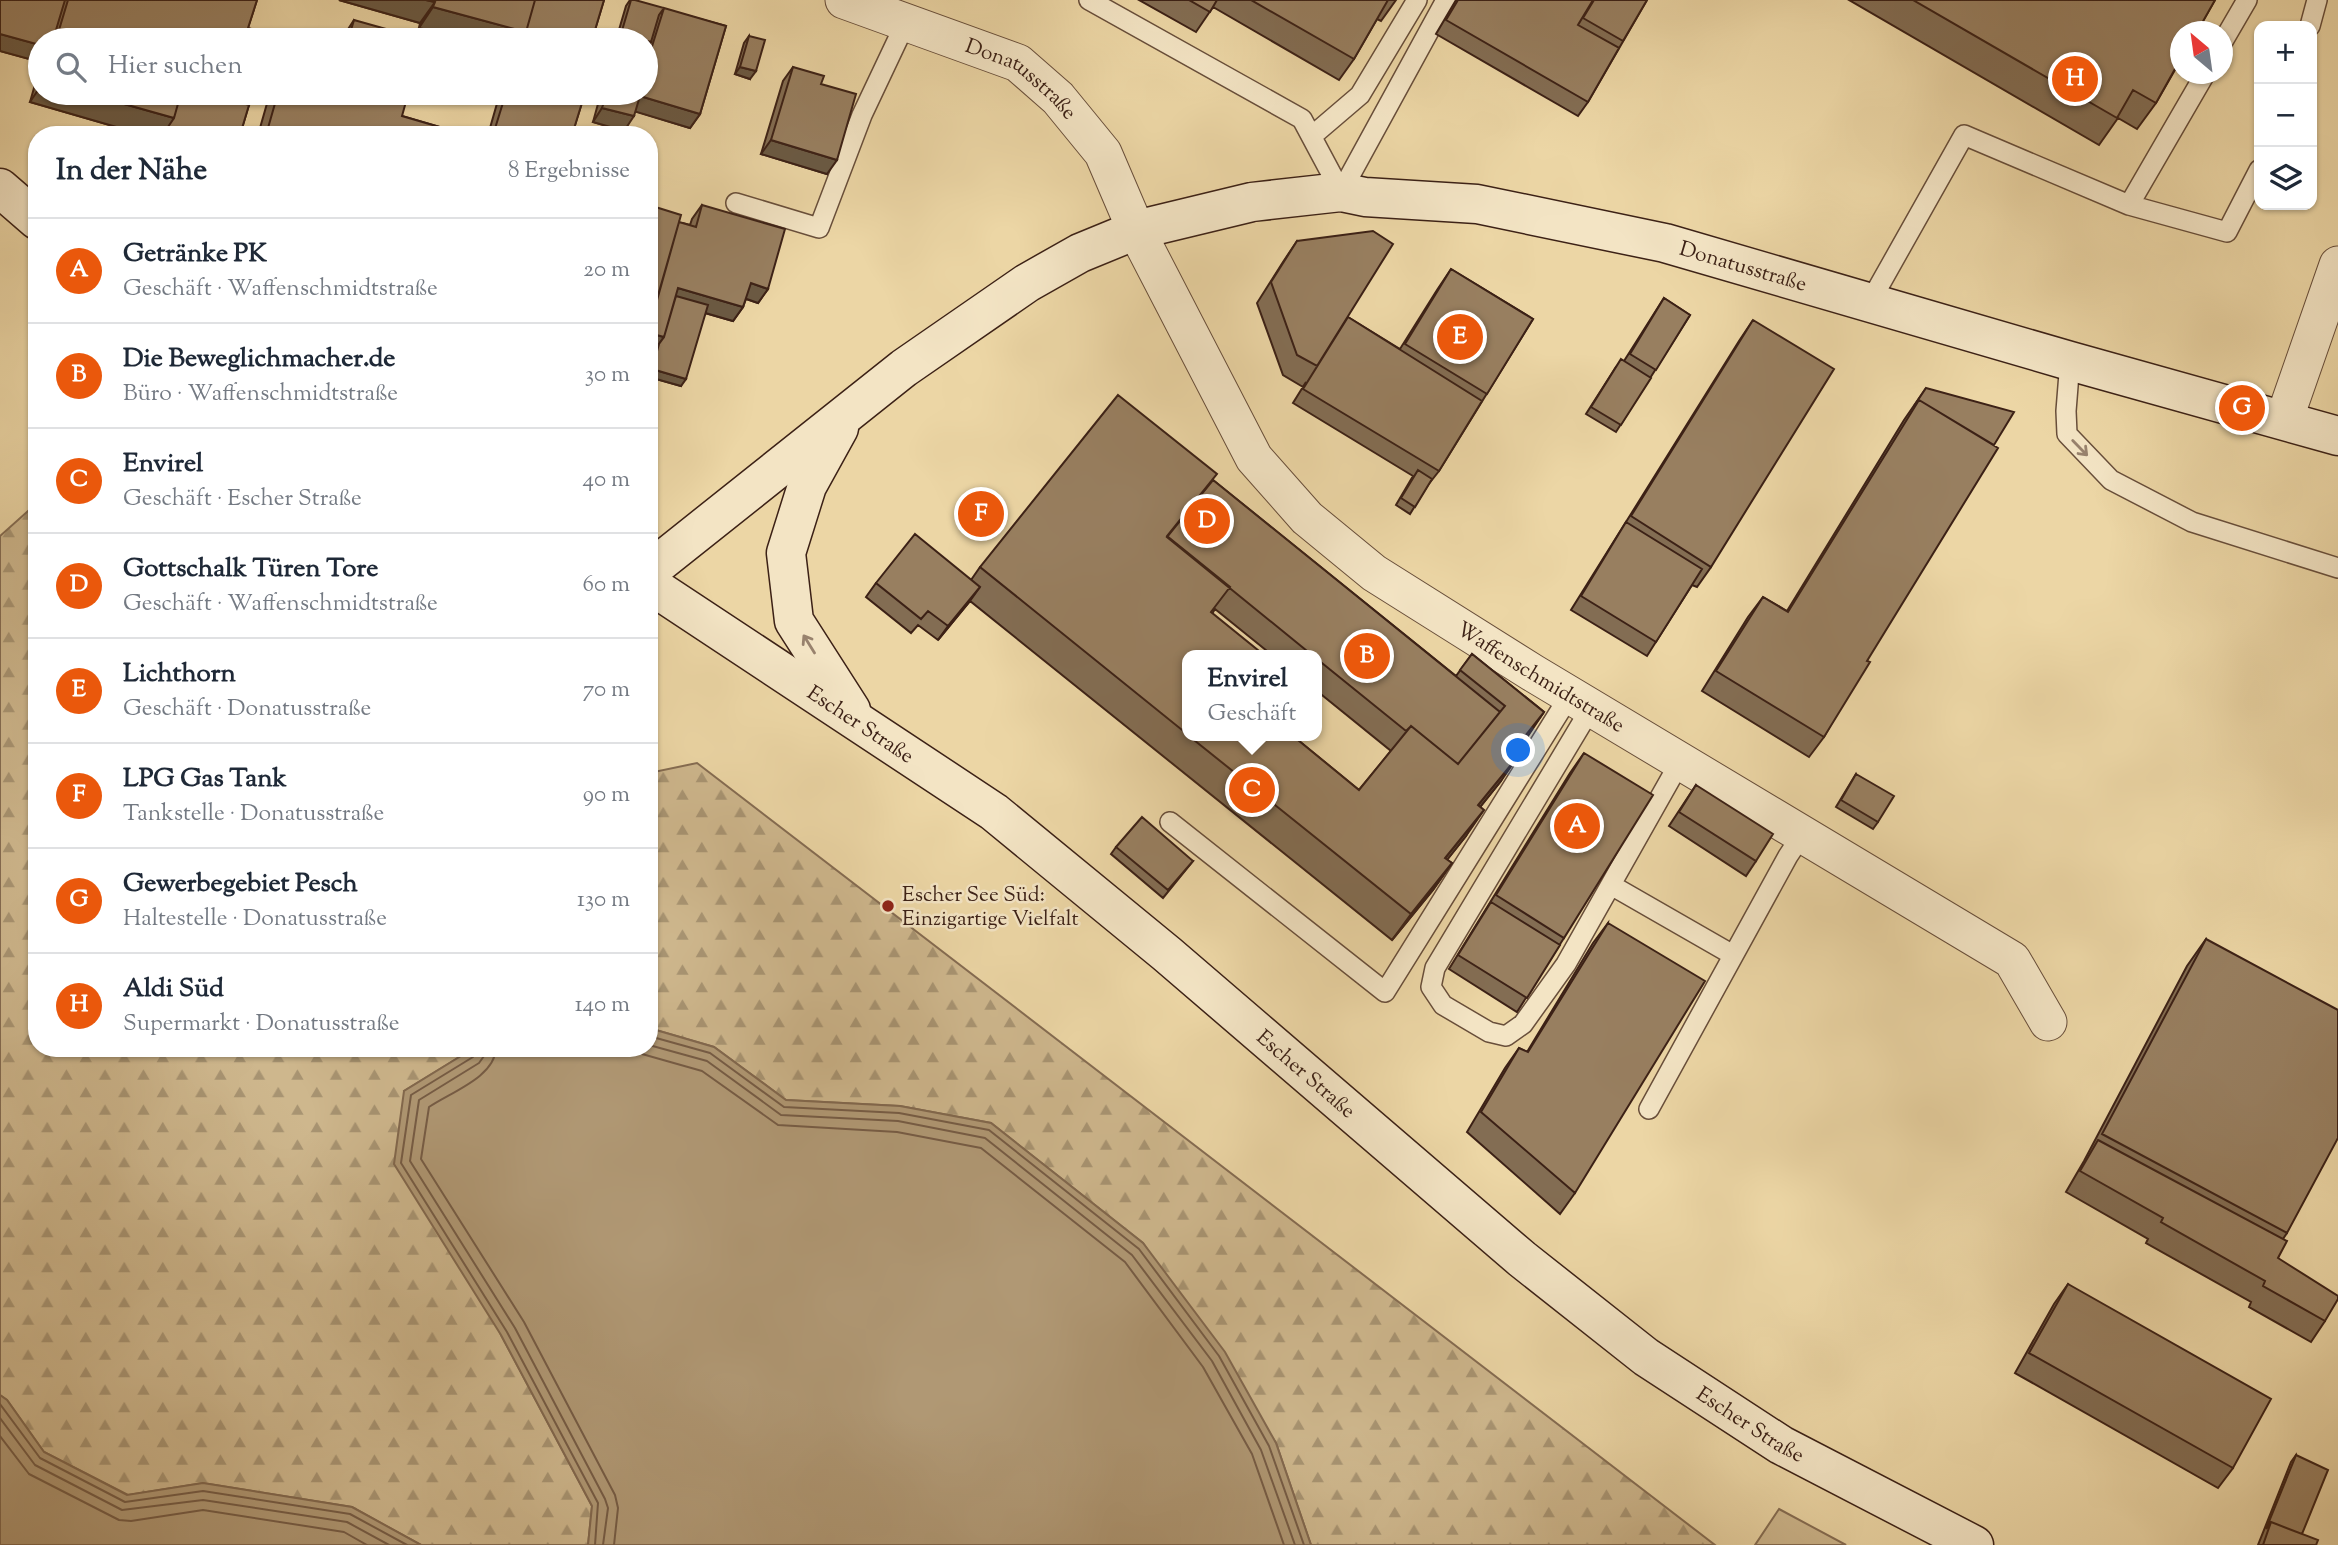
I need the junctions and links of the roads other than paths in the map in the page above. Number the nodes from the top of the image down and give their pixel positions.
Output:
1 (844, 0) edge
2 (1089, 0) edge
3 (1417, 0) edge
4 (1446, 0) edge
5 (2247, 0) edge
6 (2317, 0) edge
7 (2311, 21) edge
8 (906, 22) junction
9 (2233, 24) edge
10 (2199, 84) edge
11 (1312, 136) junction
12 (2254, 180) edge
13 (0, 188) edge
14 (1341, 192) junction
15 (736, 203) dead end
16 (2129, 205) junction
17 (28, 212) edge
18 (1136, 230) junction
19 (2338, 265) edge
20 (1870, 302) junction
21 (2070, 361) junction
22 (846, 413) junction
23 (2284, 420) junction
24 (2338, 436) edge
25 (658, 564) edge
26 (2338, 569) edge
27 (658, 590) edge
28 (1581, 701) junction
29 (858, 722) junction
30 (1681, 762) junction
31 (1170, 822) dead end
32 (1802, 835) junction
33 (1611, 885) junction
34 (1733, 955) junction
35 (2048, 1023) dead end
36 (1648, 1109) edge
37 (1975, 1545) edge

1 - 8 street, Donatusstraße
2 - 11 lane
3 - 11 lane
4 - 14 lane
5 - 9 lane
6 - 7 lane
8 - 15 lane
8 - 18 street, Donatusstraße
10 - 16 lane
11 - 14 lane
12 - 16 lane
13 - 17 main road
14 - 18 main road, Donatusstraße
14 - 20 main road, Donatusstraße
16 - 20 lane
18 - 22 main road, Donatusstraße
18 - 28 street, Waffenschmidtstraße
19 - 23 street
20 - 21 main road, Donatusstraße
21 - 23 main road, Donatusstraße
21 -> 26 lane
22 - 25 main road, Donatusstraße
29 -> 22 main road, Donatusstraße
23 - 24 main road, Donatusstraße
27 - 29 main road, Escher Straße
28 - 30 street, Waffenschmidtstraße
28 - 31 lane
28 - 33 lane
29 - 37 main road, Escher Straße
30 - 32 street, Waffenschmidtstraße
30 - 33 lane
32 - 34 lane
32 - 35 street, Waffenschmidtstraße
33 - 34 lane
34 - 36 lane

